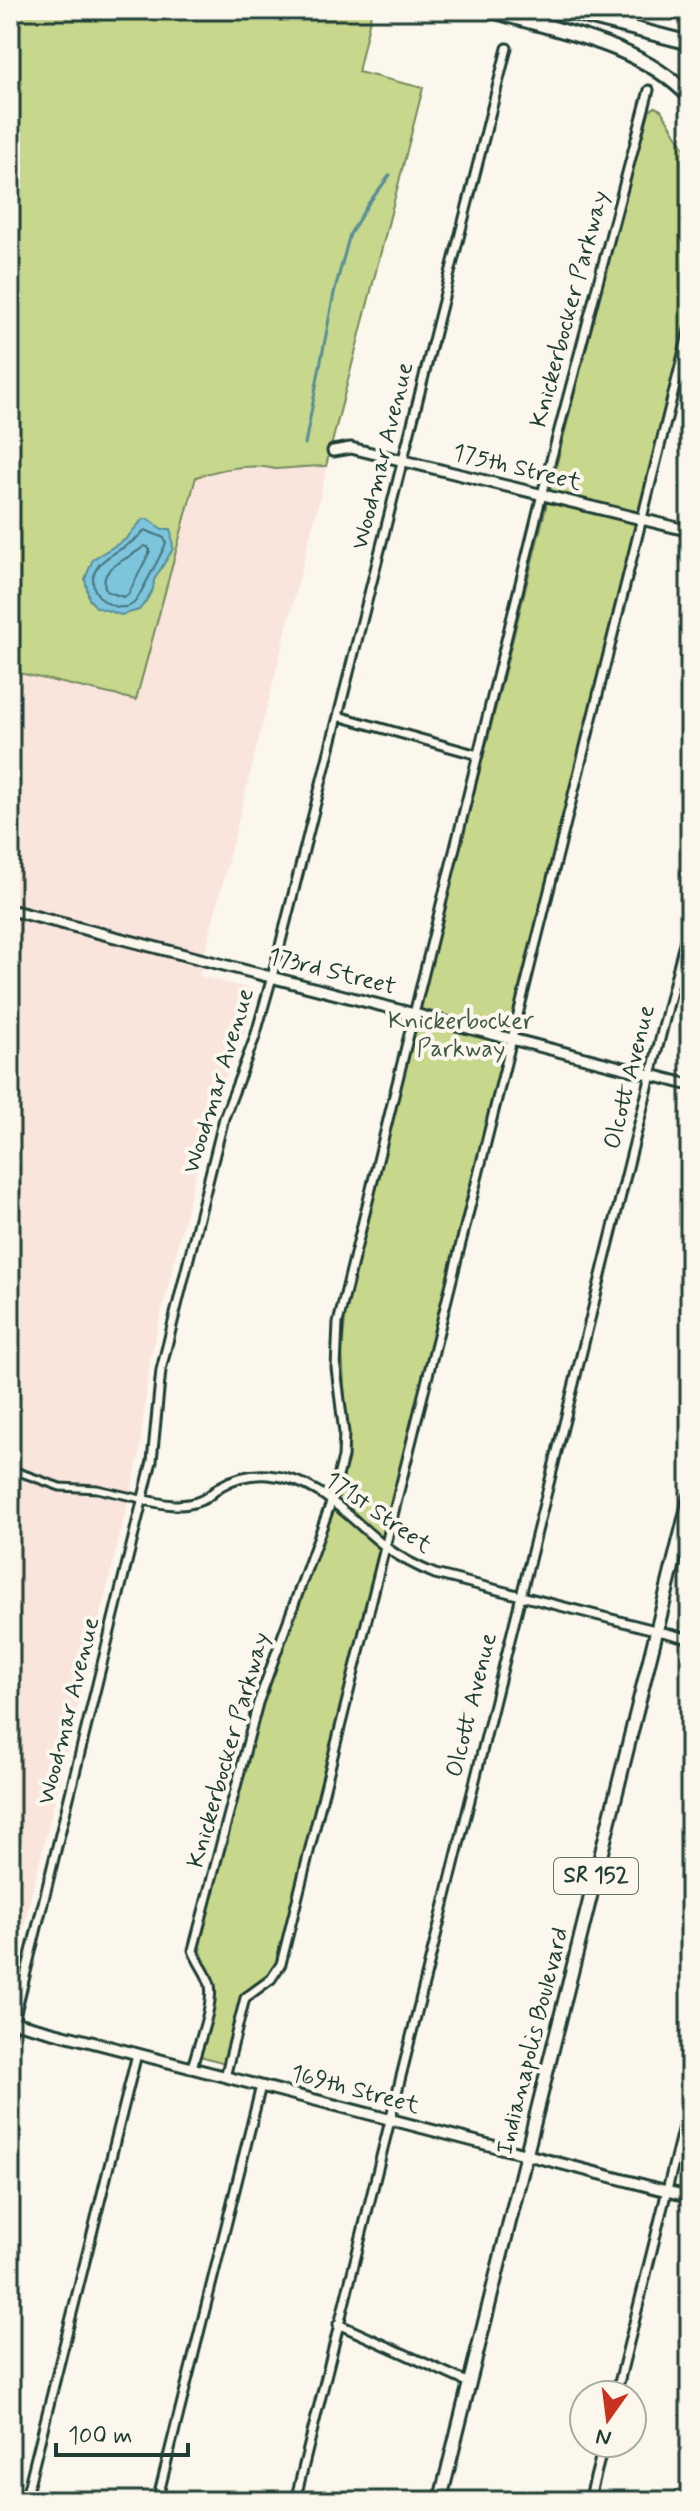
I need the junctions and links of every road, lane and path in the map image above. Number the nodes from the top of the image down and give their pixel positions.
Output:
1 (489, 10) edge
2 (561, 10) edge
3 (684, 10) edge
4 (690, 12) edge
5 (690, 43) edge
6 (507, 48) dead end
7 (649, 90) dead end
8 (690, 97) edge
9 (690, 326) edge
10 (333, 451) dead end
11 (402, 460) junction
12 (542, 494) junction
13 (641, 519) junction
14 (690, 531) edge
15 (338, 716) junction
16 (478, 755) junction
17 (10, 910) edge
18 (690, 919) edge
19 (272, 977) junction
20 (414, 1013) junction
21 (512, 1038) junction
22 (651, 1075) junction
23 (690, 1085) edge
24 (10, 1469) edge
25 (690, 1497) edge
26 (141, 1499) junction
27 (332, 1500) junction
28 (386, 1547) junction
29 (521, 1596) junction
30 (656, 1630) junction
31 (690, 1639) edge
32 (12, 2022) edge
33 (10, 2037) edge
34 (137, 2054) junction
35 (192, 2068) junction
36 (225, 2077) junction
37 (261, 2086) junction
38 (690, 2098) edge
39 (390, 2120) junction
40 (527, 2155) junction
41 (667, 2192) junction
42 (690, 2197) edge
43 (338, 2324) junction
44 (620, 2379) edge
45 (469, 2383) junction
46 (600, 2459) edge
47 (25, 2501) edge
48 (157, 2501) edge
49 (295, 2501) edge
50 (440, 2501) edge
51 (589, 2501) edge

1 - 8 highway
2 - 5 highway
3 - 4 highway
6 - 11 street, Woodmar Avenue
7 - 12 street, Knickerbocker Parkway
9 - 13 street
10 - 11 street, 175th Street
11 - 12 street, 175th Street
11 - 15 street, Woodmar Avenue
12 - 13 street, 175th Street
12 - 16 street, Knickerbocker Parkway
13 - 14 street, 175th Street
13 - 21 street
15 - 16 street
15 - 19 street, Woodmar Avenue
16 - 20 street, Knickerbocker Parkway
17 - 19 street, 173rd Street
18 - 22 street, Olcott Avenue
19 - 20 street, 173rd Street
19 - 26 street, Woodmar Avenue
20 - 21 street, 173rd Street
20 - 27 street, Knickerbocker Parkway
21 - 22 street, 173rd Street
21 - 28 street
22 - 23 street, 173rd Street
22 - 29 street, Olcott Avenue
24 - 26 street
25 - 30 main road, Indianapolis Boulevard / SR 152
26 - 27 street, 171st Street
26 - 32 street, Woodmar Avenue
27 - 28 street, 171st Street
27 - 35 street, Knickerbocker Parkway
28 - 29 street, 171st Street
28 - 36 street
29 - 30 street, 171st Street
29 - 39 street, Olcott Avenue
30 - 31 street, 171st Street
30 - 40 main road, Indianapolis Boulevard / SR 152
32 - 33 street, Woodmar Avenue
32 - 34 street, 169th Street
34 - 35 street, 169th Street
34 - 47 street
35 - 36 street, 169th Street
36 - 37 street, 169th Street
37 - 39 street, 169th Street
37 - 48 street
38 - 41 street
39 - 40 street, 169th Street
39 - 43 street, Olcott Avenue
40 - 41 street, 169th Street
40 - 45 main road, Indianapolis Boulevard / SR 152
41 - 42 street, 169th Street
41 - 44 street
43 - 45 street
43 - 49 street, Olcott Avenue
45 - 50 main road, Indianapolis Boulevard / SR 152
46 - 51 street

